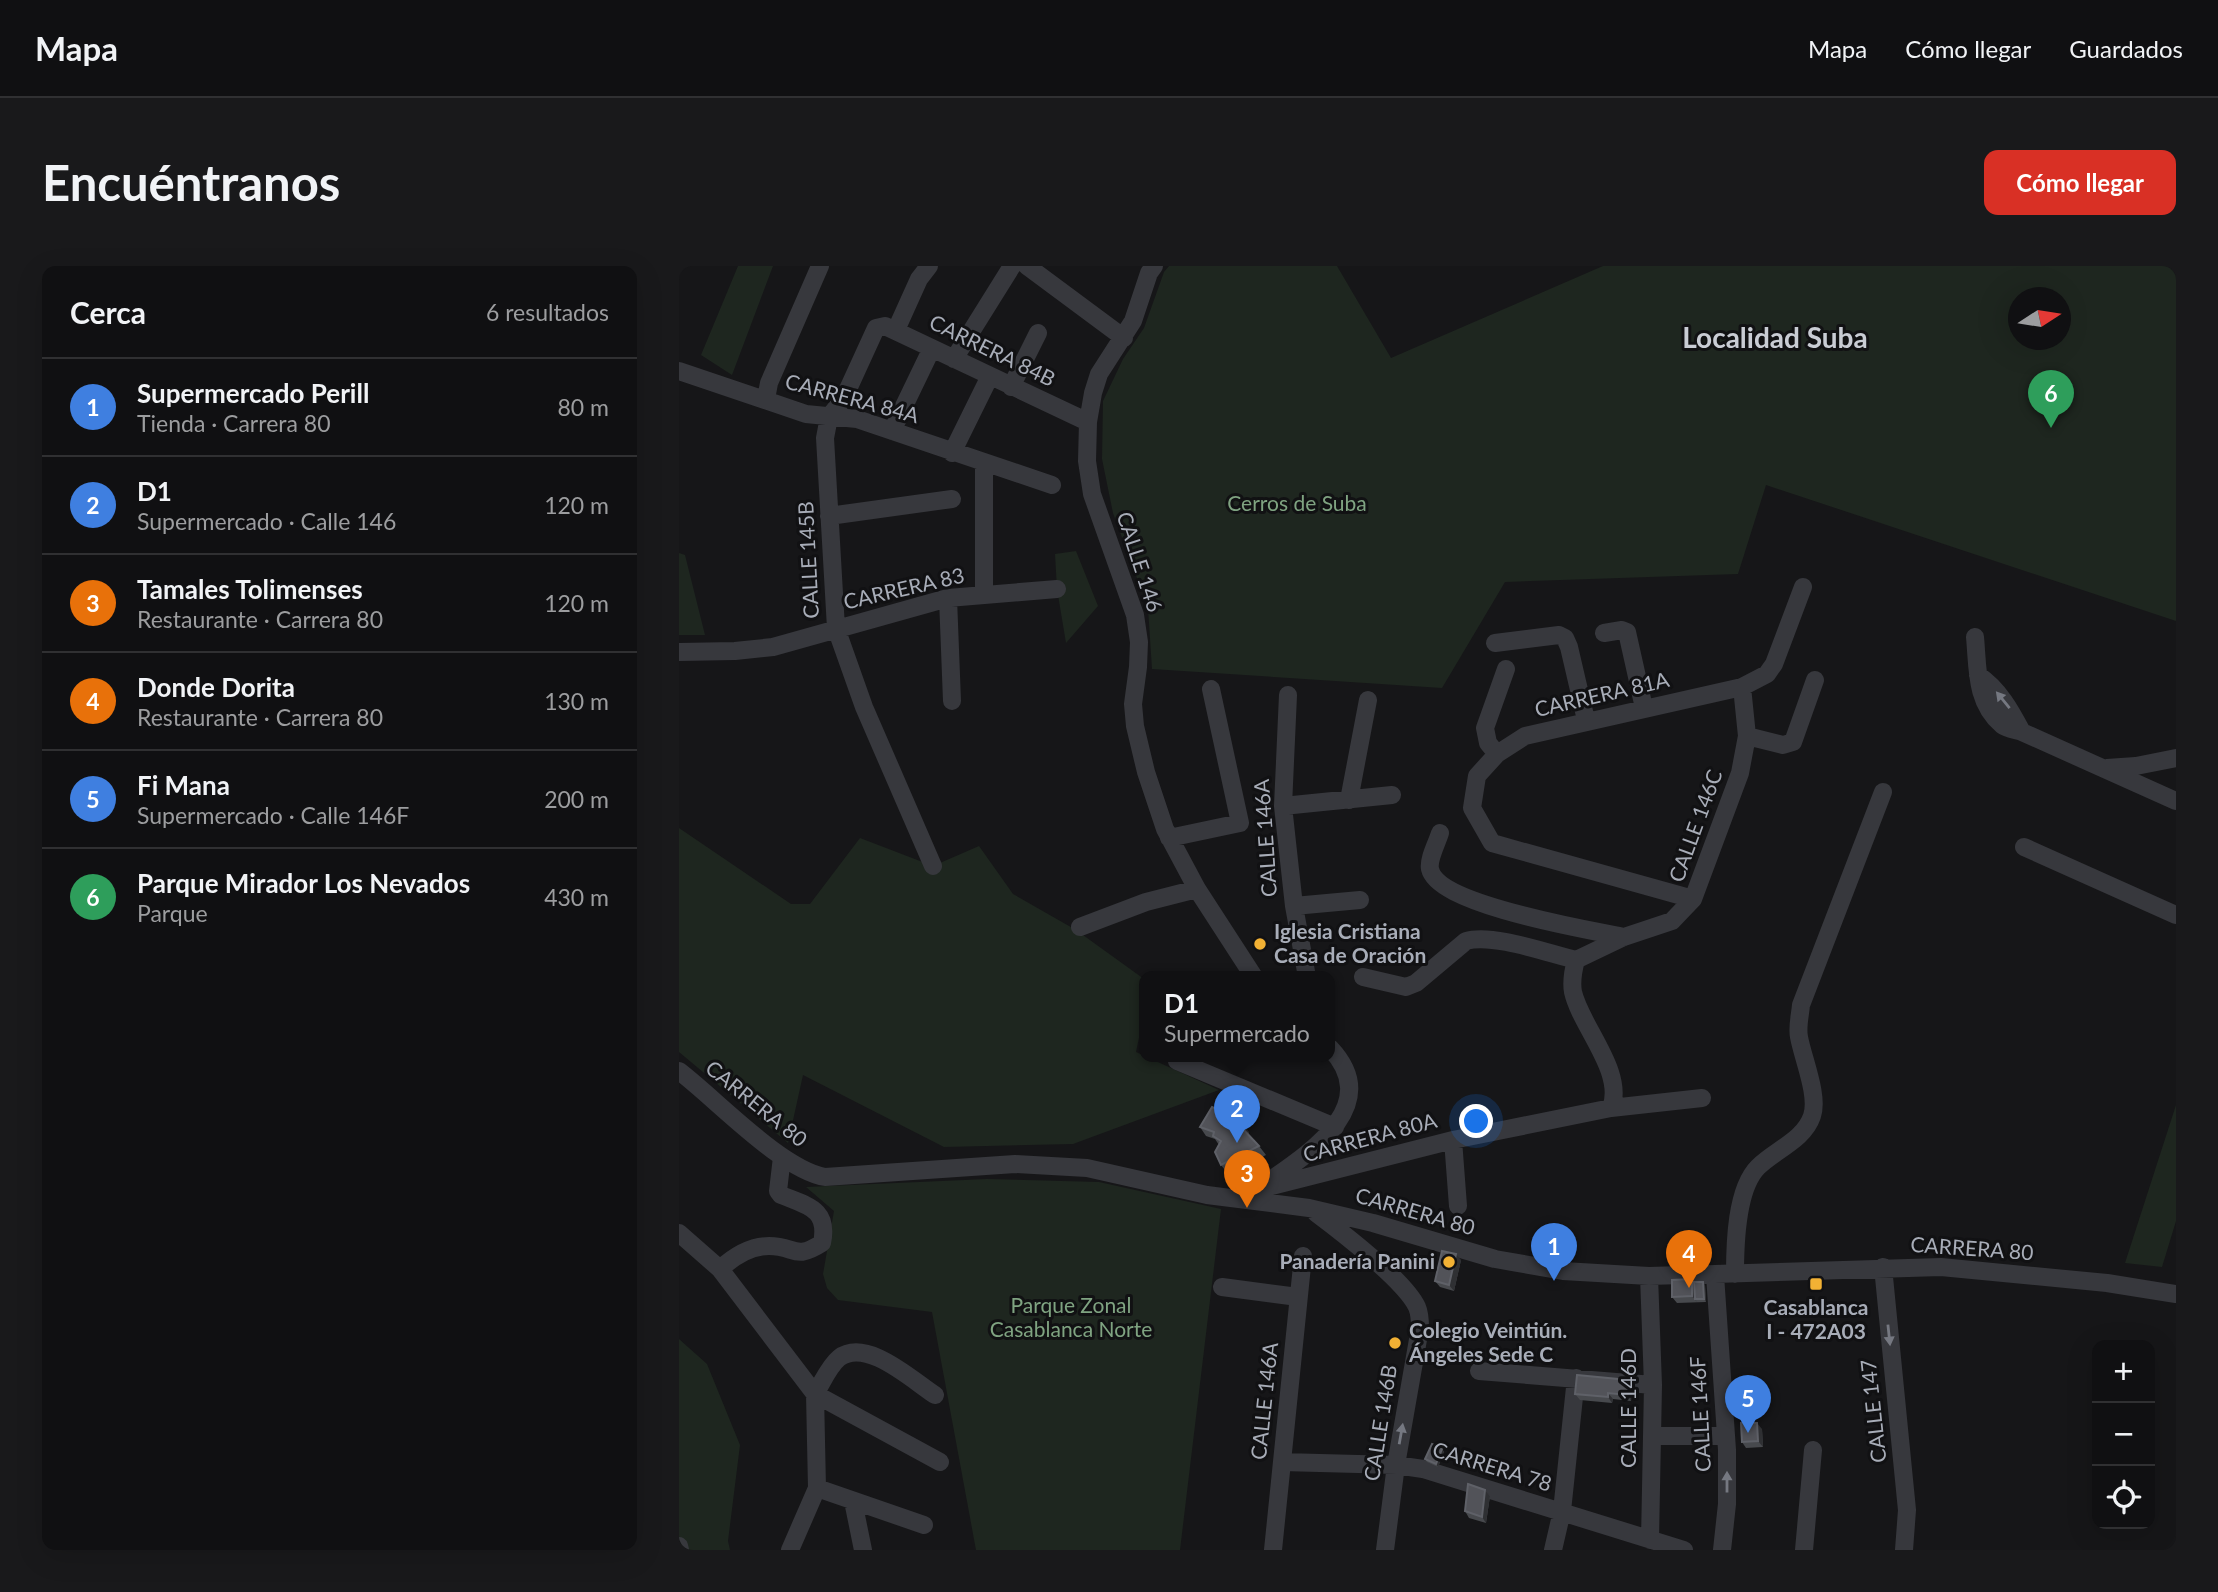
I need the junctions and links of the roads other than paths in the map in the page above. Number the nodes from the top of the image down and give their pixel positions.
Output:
1 (820, 266) edge
2 (1012, 266) edge
3 (1027, 266) edge
4 (1148, 268) edge
5 (919, 270) edge
6 (876, 328) joint
7 (896, 330) junction
8 (1038, 333) dead end
9 (1124, 338) junction
10 (932, 348) junction
11 (954, 359) junction
12 (679, 371) edge
13 (990, 376) junction
14 (1011, 387) junction
15 (766, 399) junction
16 (829, 417) junction
17 (1088, 422) junction
18 (892, 430) junction
19 (952, 453) junction
20 (984, 462) junction
21 (1052, 485) dead end
22 (952, 499) dead end
23 (829, 516) junction
24 (1803, 587) dead end
25 (1057, 589) dead end
26 (984, 595) junction
27 (948, 598) junction
28 (836, 628) junction
29 (1604, 633) dead end
30 (1975, 637) dead end
31 (1495, 643) dead end
32 (679, 652) edge
33 (1506, 668) dead end
34 (1815, 680) dead end
35 (1742, 687) junction
36 (1211, 689) dead end
37 (1288, 695) dead end
38 (1368, 700) dead end
39 (952, 701) dead end
40 (1644, 708) junction
41 (1586, 720) junction
42 (1747, 736) junction
43 (1497, 754) junction
44 (2176, 758) edge
45 (2103, 768) junction
46 (1883, 792) dead end
47 (1392, 795) dead end
48 (2172, 795) edge
49 (1349, 800) junction
50 (1283, 806) junction
51 (1440, 833) dead end
52 (1169, 838) junction
53 (2024, 847) dead end
54 (933, 866) dead end
55 (1197, 889) junction
56 (1360, 900) dead end
57 (1693, 900) junction
58 (1293, 906) junction
59 (2176, 915) edge
60 (1080, 927) dead end
61 (1624, 937) junction
62 (1576, 960) junction
63 (1250, 971) edge
64 (1306, 971) edge
65 (1363, 977) dead end
66 (1335, 1055) edge
67 (1179, 1062) edge
68 (679, 1071) edge
69 (1702, 1098) dead end
70 (1611, 1108) junction
71 (1335, 1127) junction
72 (1453, 1140) junction
73 (782, 1157) junction
74 (1250, 1195) junction
75 (1458, 1206) dead end
76 (1309, 1208) junction
77 (679, 1233) edge
78 (1303, 1256) dead end
79 (1882, 1267) junction
80 (720, 1269) junction
81 (1735, 1274) junction
82 (1715, 1275) junction
83 (1649, 1276) junction
84 (1221, 1287) dead end
85 (2176, 1294) edge
86 (1298, 1297) junction
87 (1479, 1371) dead end
88 (1576, 1378) junction
89 (1653, 1385) junction
90 (815, 1394) junction
91 (935, 1395) dead end
92 (1652, 1436) junction
93 (1726, 1436) junction
94 (1813, 1450) dead end
95 (940, 1462) dead end
96 (1282, 1462) junction
97 (1396, 1465) junction
98 (817, 1488) junction
99 (853, 1501) junction
100 (1562, 1511) junction
101 (924, 1525) dead end
102 (1650, 1540) junction
103 (1676, 1549) edge
104 (790, 1550) edge
105 (863, 1550) edge
106 (1273, 1550) edge
107 (1385, 1550) edge
108 (1553, 1550) edge
109 (1722, 1550) edge
110 (1804, 1550) edge
111 (1904, 1550) edge

1 - 15 street
2 - 11 street
3 - 9 street
4 - 9 street, CALLE 146
5 - 7 street
6 - 7 street, CARRERA 84B
6 - 16 street, CALLE 145B
7 - 10 street, CARRERA 84B
8 - 14 street
9 - 17 street, CALLE 146
10 - 11 street, CARRERA 84B
10 - 18 street
11 - 13 street, CARRERA 84B
12 - 15 street, CARRERA 84A
13 - 14 street, CARRERA 84B
13 - 19 street
14 - 17 street, CARRERA 84B
15 - 16 street, CARRERA 84A
16 - 18 street, CARRERA 84A
16 - 23 street, CALLE 145B
17 - 52 street, CALLE 146
18 - 19 street, CARRERA 84A
19 - 20 street, CARRERA 84A
20 - 21 street, CARRERA 84A
20 - 26 street
22 - 23 street
23 - 28 street, CALLE 145B
24 - 35 street, CARRERA 81A
25 - 26 street, CARRERA 83
26 - 27 street, CARRERA 83
27 - 28 street, CARRERA 83
27 - 39 street
28 - 32 street, CARRERA 83
28 - 54 street, CALLE 145B
29 - 40 street
30 - 45 street
31 - 41 street
33 - 43 street
34 - 42 street
35 - 40 street, CARRERA 81A
35 - 42 street, CALLE 146C
36 - 52 street
37 - 50 street, CALLE 146A
38 - 49 street
40 - 41 street, CARRERA 81A
41 - 43 street, CARRERA 81A
42 - 57 street, CALLE 146C
43 - 57 street, CARRERA 81A
44 - 45 street
45 - 48 street
46 - 81 street
47 - 49 street
49 - 50 street
50 - 58 street, CALLE 146A
51 - 61 street
52 - 55 street, CALLE 146
53 - 59 street
55 - 60 street
55 - 63 street, CALLE 146
56 - 58 street
57 - 61 street, CALLE 146C
58 - 64 street, CALLE 146A
61 - 62 street, CALLE 146C
62 - 65 street
62 - 70 street
66 - 71 street
67 - 71 street
68 - 73 street, CARRERA 80
69 - 70 street, CARRERA 80A
70 - 72 street, CARRERA 80A
71 - 74 street
72 - 74 street, CARRERA 80A
72 - 75 street
73 - 74 street, CARRERA 80
73 - 80 street
74 - 76 street, CARRERA 80
76 - 83 street, CARRERA 80
97 -> 76 street, CALLE 146B
77 - 80 street
78 - 86 street, CALLE 146A
79 - 81 street, CARRERA 80
79 - 85 street, CARRERA 80
79 -> 111 street, CALLE 147
80 - 90 street
81 - 82 street, CARRERA 80
82 - 83 street, CARRERA 80
82 - 93 street, CALLE 146F
83 - 89 street, CALLE 146D
84 - 86 street
86 - 96 street, CALLE 146A
87 - 88 street
88 - 89 street
88 - 100 street
89 - 92 street, CALLE 146D
90 - 91 street
90 - 95 street
90 - 98 street
92 - 93 street
92 - 102 street, CALLE 146D
109 -> 93 street, CALLE 146F
94 - 110 street
96 - 97 street, CARRERA 78
96 - 106 street, CALLE 146A
97 - 100 street, CARRERA 78
97 - 107 street, CALLE 146B
98 - 99 street
98 - 104 street
99 - 101 street
99 - 105 street
100 - 102 street, CARRERA 78
100 - 108 street
102 - 103 street, CARRERA 78

